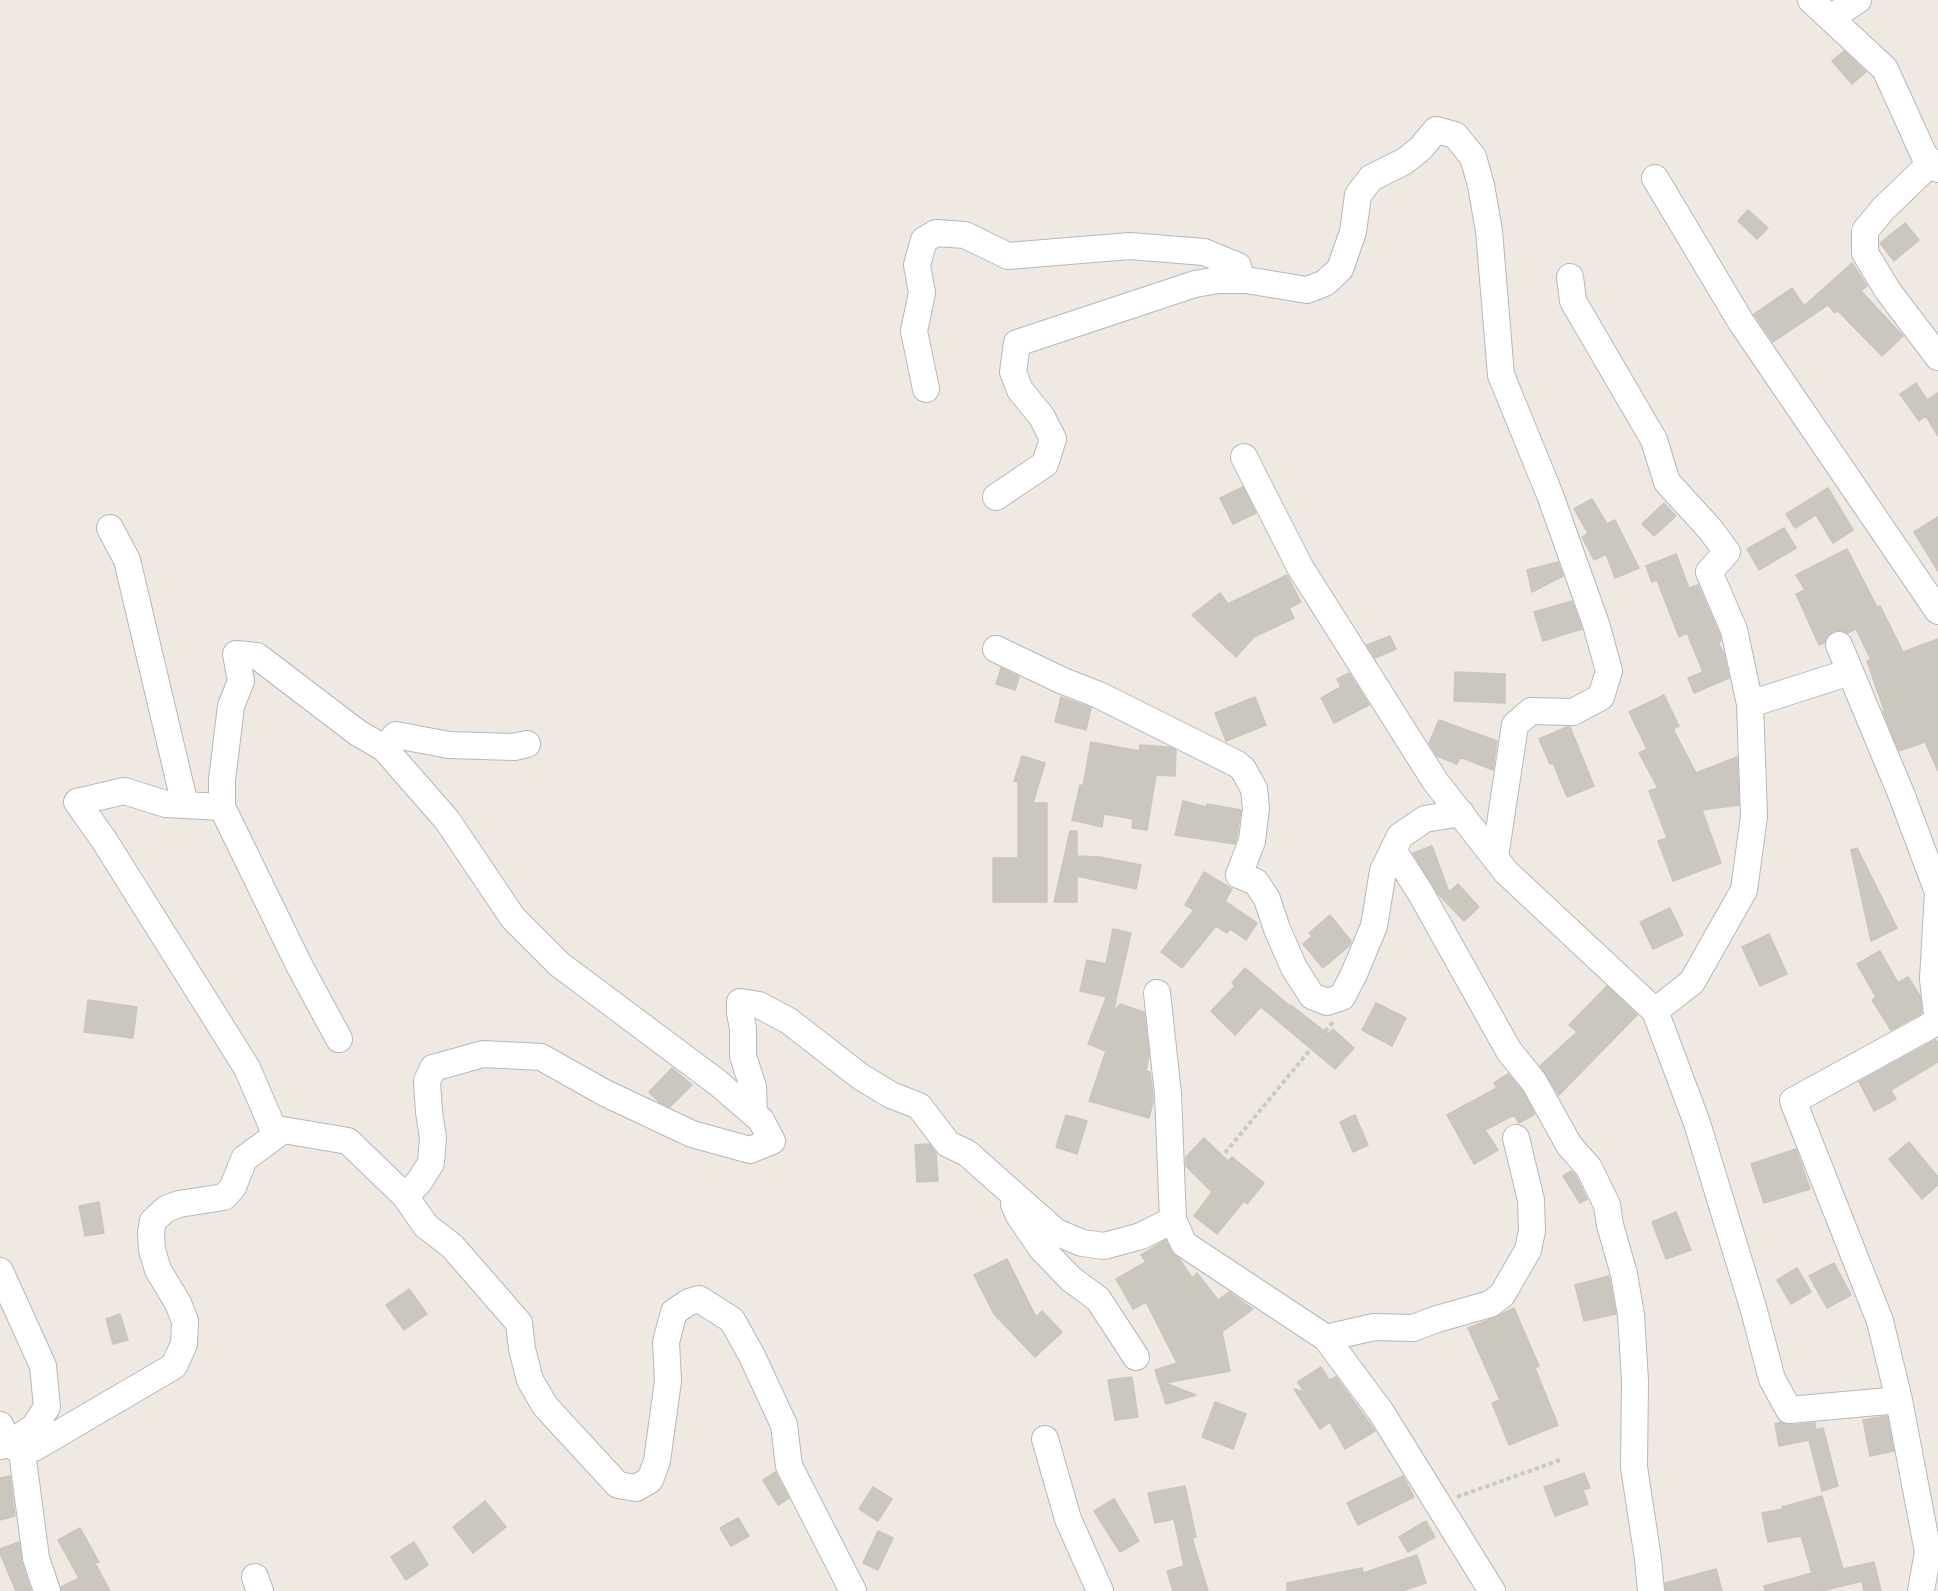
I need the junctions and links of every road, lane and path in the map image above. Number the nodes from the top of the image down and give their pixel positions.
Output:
1 (1811, 0) edge
2 (1858, 0) edge
3 (1830, 18) junction
4 (1935, 166) edge
5 (1655, 178) dead end
6 (1570, 277) dead end
7 (1241, 280) junction
8 (1938, 357) edge
9 (926, 389) dead end
10 (1244, 457) dead end
11 (996, 497) dead end
12 (110, 528) dead end
13 (1938, 611) edge
14 (1839, 645) dead end
15 (996, 649) dead end
16 (1850, 672) junction
17 (1750, 704) junction
18 (527, 744) dead end
19 (384, 748) junction
20 (185, 805) junction
21 (222, 807) junction
22 (1461, 813) junction
23 (1393, 850) junction
24 (1495, 857) junction
25 (1157, 993) dead end
26 (1342, 997) junction
27 (1655, 1011) junction
28 (1938, 1023) edge
29 (339, 1039) dead end
30 (754, 1114) junction
31 (276, 1135) junction
32 (1516, 1138) dead end
33 (1225, 1153) dead end
34 (1010, 1192) junction
35 (405, 1196) junction
36 (1173, 1220) junction
37 (0, 1271) edge
38 (1326, 1338) junction
39 (1136, 1357) dead end
40 (1899, 1400) junction
41 (1045, 1439) dead end
42 (8, 1442) edge
43 (1560, 1460) dead end
44 (1437, 1504) junction
45 (47, 1591) edge
46 (854, 1591) edge
47 (1100, 1591) edge
48 (1492, 1591) edge
49 (1651, 1591) edge
50 (1921, 1591) edge

1 - 3 street
2 - 3 street
3 - 4 street
4 - 8 street
5 - 13 street
6 - 17 street
7 - 9 street
7 - 11 street
7 - 24 street
10 - 22 street
12 - 20 street
14 - 16 street
15 - 26 street
16 - 17 street
16 - 28 street
17 - 27 street
18 - 19 street
19 - 21 street
19 - 30 street
20 - 21 street
20 - 31 street
21 - 29 street
22 - 23 street
22 - 24 street
23 - 26 street
23 - 49 street
24 - 27 street
25 - 36 street
26 - 33 path
27 - 40 street
28 - 40 street
30 - 34 street
30 - 35 street
31 - 35 street
31 - 42 street
32 - 38 street
34 - 36 street
34 - 39 street
35 - 46 street
36 - 38 street
37 - 42 street
38 - 44 street
40 - 50 street
41 - 47 street
42 - 45 street
43 - 44 path
44 - 48 street

